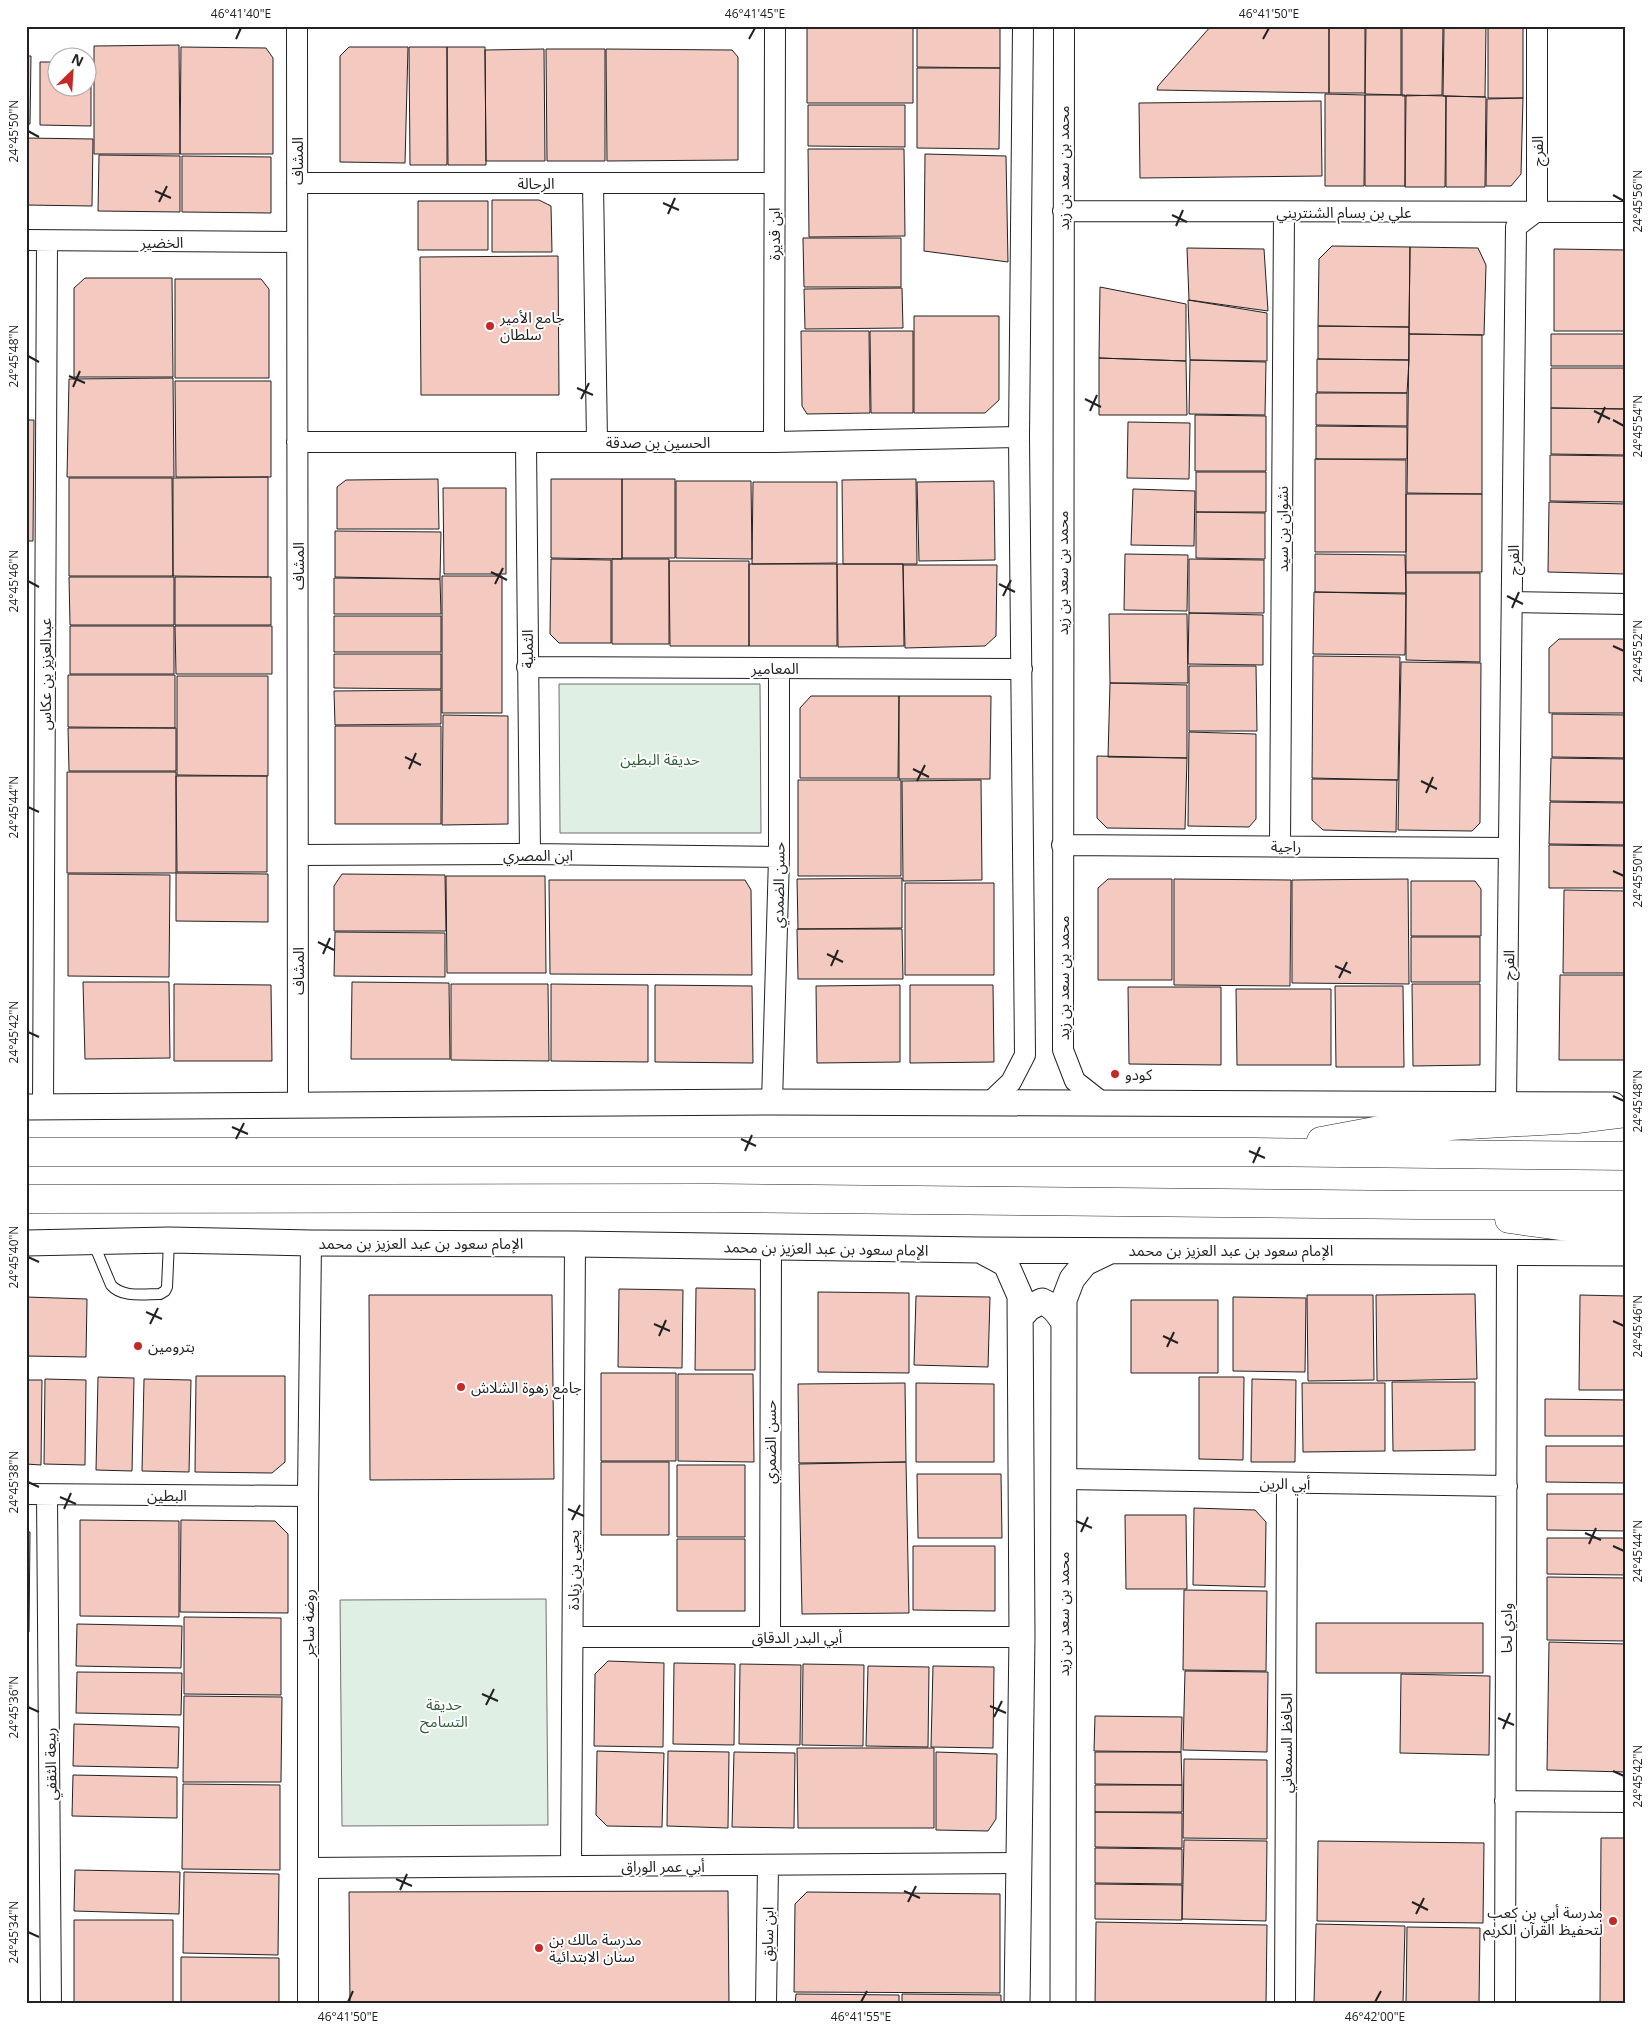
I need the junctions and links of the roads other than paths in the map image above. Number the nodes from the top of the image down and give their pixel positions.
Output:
1 (297, 26) edge
2 (774, 26) edge
3 (1023, 26) edge
4 (1064, 26) edge
5 (1537, 26) edge
6 (297, 183) junction
7 (593, 183) junction
8 (774, 183) junction
9 (1063, 211) junction
10 (1537, 211) junction
11 (1284, 212) junction
12 (1626, 212) edge
13 (26, 240) edge
14 (47, 241) junction
15 (297, 242) junction
16 (1019, 437) junction
17 (297, 442) junction
18 (597, 442) junction
19 (774, 442) junction
20 (526, 443) junction
21 (1513, 602) junction
22 (1626, 604) edge
23 (527, 667) junction
24 (780, 668) junction
25 (1022, 669) junction
26 (1062, 845) junction
27 (1280, 846) junction
28 (1509, 848) junction
29 (530, 854) junction
30 (298, 855) junction
31 (779, 857) junction
32 (772, 1102) junction
33 (990, 1102) junction
34 (1103, 1103) junction
35 (1506, 1104) junction
36 (1626, 1105) edge
37 (298, 1106) junction
38 (30, 1107) edge
39 (1626, 1113) edge
40 (26, 1152) edge
41 (1254, 1152) junction
42 (1626, 1156) edge
43 (26, 1199) edge
44 (1419, 1205) junction
45 (1626, 1205) edge
46 (1626, 1229) edge
47 (26, 1236) edge
48 (169, 1240) junction
49 (92, 1241) junction
50 (26, 1243) edge
51 (311, 1243) junction
52 (575, 1244) junction
53 (771, 1247) junction
54 (980, 1250) junction
55 (1114, 1250) junction
56 (1507, 1251) junction
57 (26, 1252) edge
58 (1626, 1253) edge
59 (1021, 1317) junction
60 (1064, 1323) junction
61 (1064, 1479) junction
62 (1287, 1483) junction
63 (1507, 1486) junction
64 (26, 1494) edge
65 (48, 1495) junction
66 (308, 1496) junction
67 (770, 1637) junction
68 (1022, 1637) junction
69 (573, 1638) junction
70 (1505, 1801) junction
71 (1626, 1802) edge
72 (1018, 1863) junction
73 (768, 1865) junction
74 (571, 1866) junction
75 (309, 1868) junction
76 (51, 2004) edge
77 (308, 2004) edge
78 (766, 2004) edge
79 (1017, 2004) edge
80 (1063, 2004) edge
81 (1285, 2004) edge
82 (1505, 2004) edge

1 - 6 street, المشاف
2 - 8 street, ابن قديرة
3 - 16 street
4 - 9 street, محمد بن سعد بن زيد
5 - 10 street, الفرج
6 - 7 street, الرحالة
6 - 15 street, المشاف
7 - 8 street, الرحالة
7 - 18 street
8 - 19 street, ابن قديرة
9 - 11 street, علي بن بسام الشنتريني
9 - 26 street, محمد بن سعد بن زيد
10 - 11 street, علي بن بسام الشنتريني
10 - 12 street, علي بن بسام الشنتريني
10 - 21 street, الفرج
11 - 27 street, نشوان بن سيد
13 - 14 street, الخضير
14 - 15 street, الخضير
14 - 38 street, عبدالعزيز بن عكاس
15 - 17 street, المشاف
16 - 19 street, الحسين بن صدقة
16 - 25 street
17 - 20 street, الحسين بن صدقة
17 - 30 street, المشاف
18 - 19 street, الحسين بن صدقة
18 - 20 street, الحسين بن صدقة
20 - 23 street, الثملية
21 - 22 street
21 - 28 street, الفرج
23 - 24 street, المعامير
23 - 29 street, الثملية
24 - 25 street, المعامير
24 - 31 street, حسن الضمدي
25 - 33 street
26 - 27 street, راجية
26 - 34 street, محمد بن سعد بن زيد
27 - 28 street, راجية
28 - 35 street, الفرج
29 - 30 street, ابن المصري
29 - 31 street, ابن المصري
30 - 37 street, المشاف
31 - 32 street, حسن الضمدي
32 - 33 street
32 - 37 street
33 - 34 street
34 - 35 street
35 - 36 street
37 - 38 street
39 - 41 main road
40 - 41 main road
41 - 42 main road
43 - 44 main road
44 - 45 main road
44 - 46 main road
47 - 49 street
48 - 49 street, الإمام سعود بن عبد العزيز بن محمد
48 - 49 lane
48 - 51 street, الإمام سعود بن عبد العزيز بن محمد
49 - 50 street, الإمام سعود بن عبد العزيز بن محمد
49 - 57 street
51 - 52 street, الإمام سعود بن عبد العزيز بن محمد
51 - 66 street, روضة ساجر
52 - 53 street, الإمام سعود بن عبد العزيز بن محمد
52 - 69 street, يحيى بن زيادة
53 - 54 street, الإمام سعود بن عبد العزيز بن محمد
53 - 67 street, حسن الضمري
54 - 55 street, الإمام سعود بن عبد العزيز بن محمد
54 - 59 street
55 - 56 street, الإمام سعود بن عبد العزيز بن محمد
55 - 60 street, محمد بن سعد بن زيد
56 - 58 street, الإمام سعود بن عبد العزيز بن محمد
56 - 63 street, وادي لحا
59 - 60 street
59 - 68 street
60 - 61 street, محمد بن سعد بن زيد
61 - 62 street, أبي الرين
61 - 80 street, محمد بن سعد بن زيد
62 - 63 street, أبي الرين
62 - 81 street, الحافظ السمعاني
63 - 70 street, وادي لحا
64 - 65 street, البطين
65 - 66 street, البطين
65 - 76 street, ربيعة الثقفي
66 - 75 street, روضة ساجر
67 - 68 street, أبي البدر الدقاق
67 - 69 street, أبي البدر الدقاق
68 - 72 street
69 - 74 street, يحيى بن زيادة
70 - 71 street
70 - 82 street, وادي لحا
72 - 73 street, أبي عمر الوراق
72 - 79 street
73 - 74 street, أبي عمر الوراق
73 - 78 street, ابن سابق
74 - 75 street, أبي عمر الوراق
75 - 77 street, روضة ساجر

